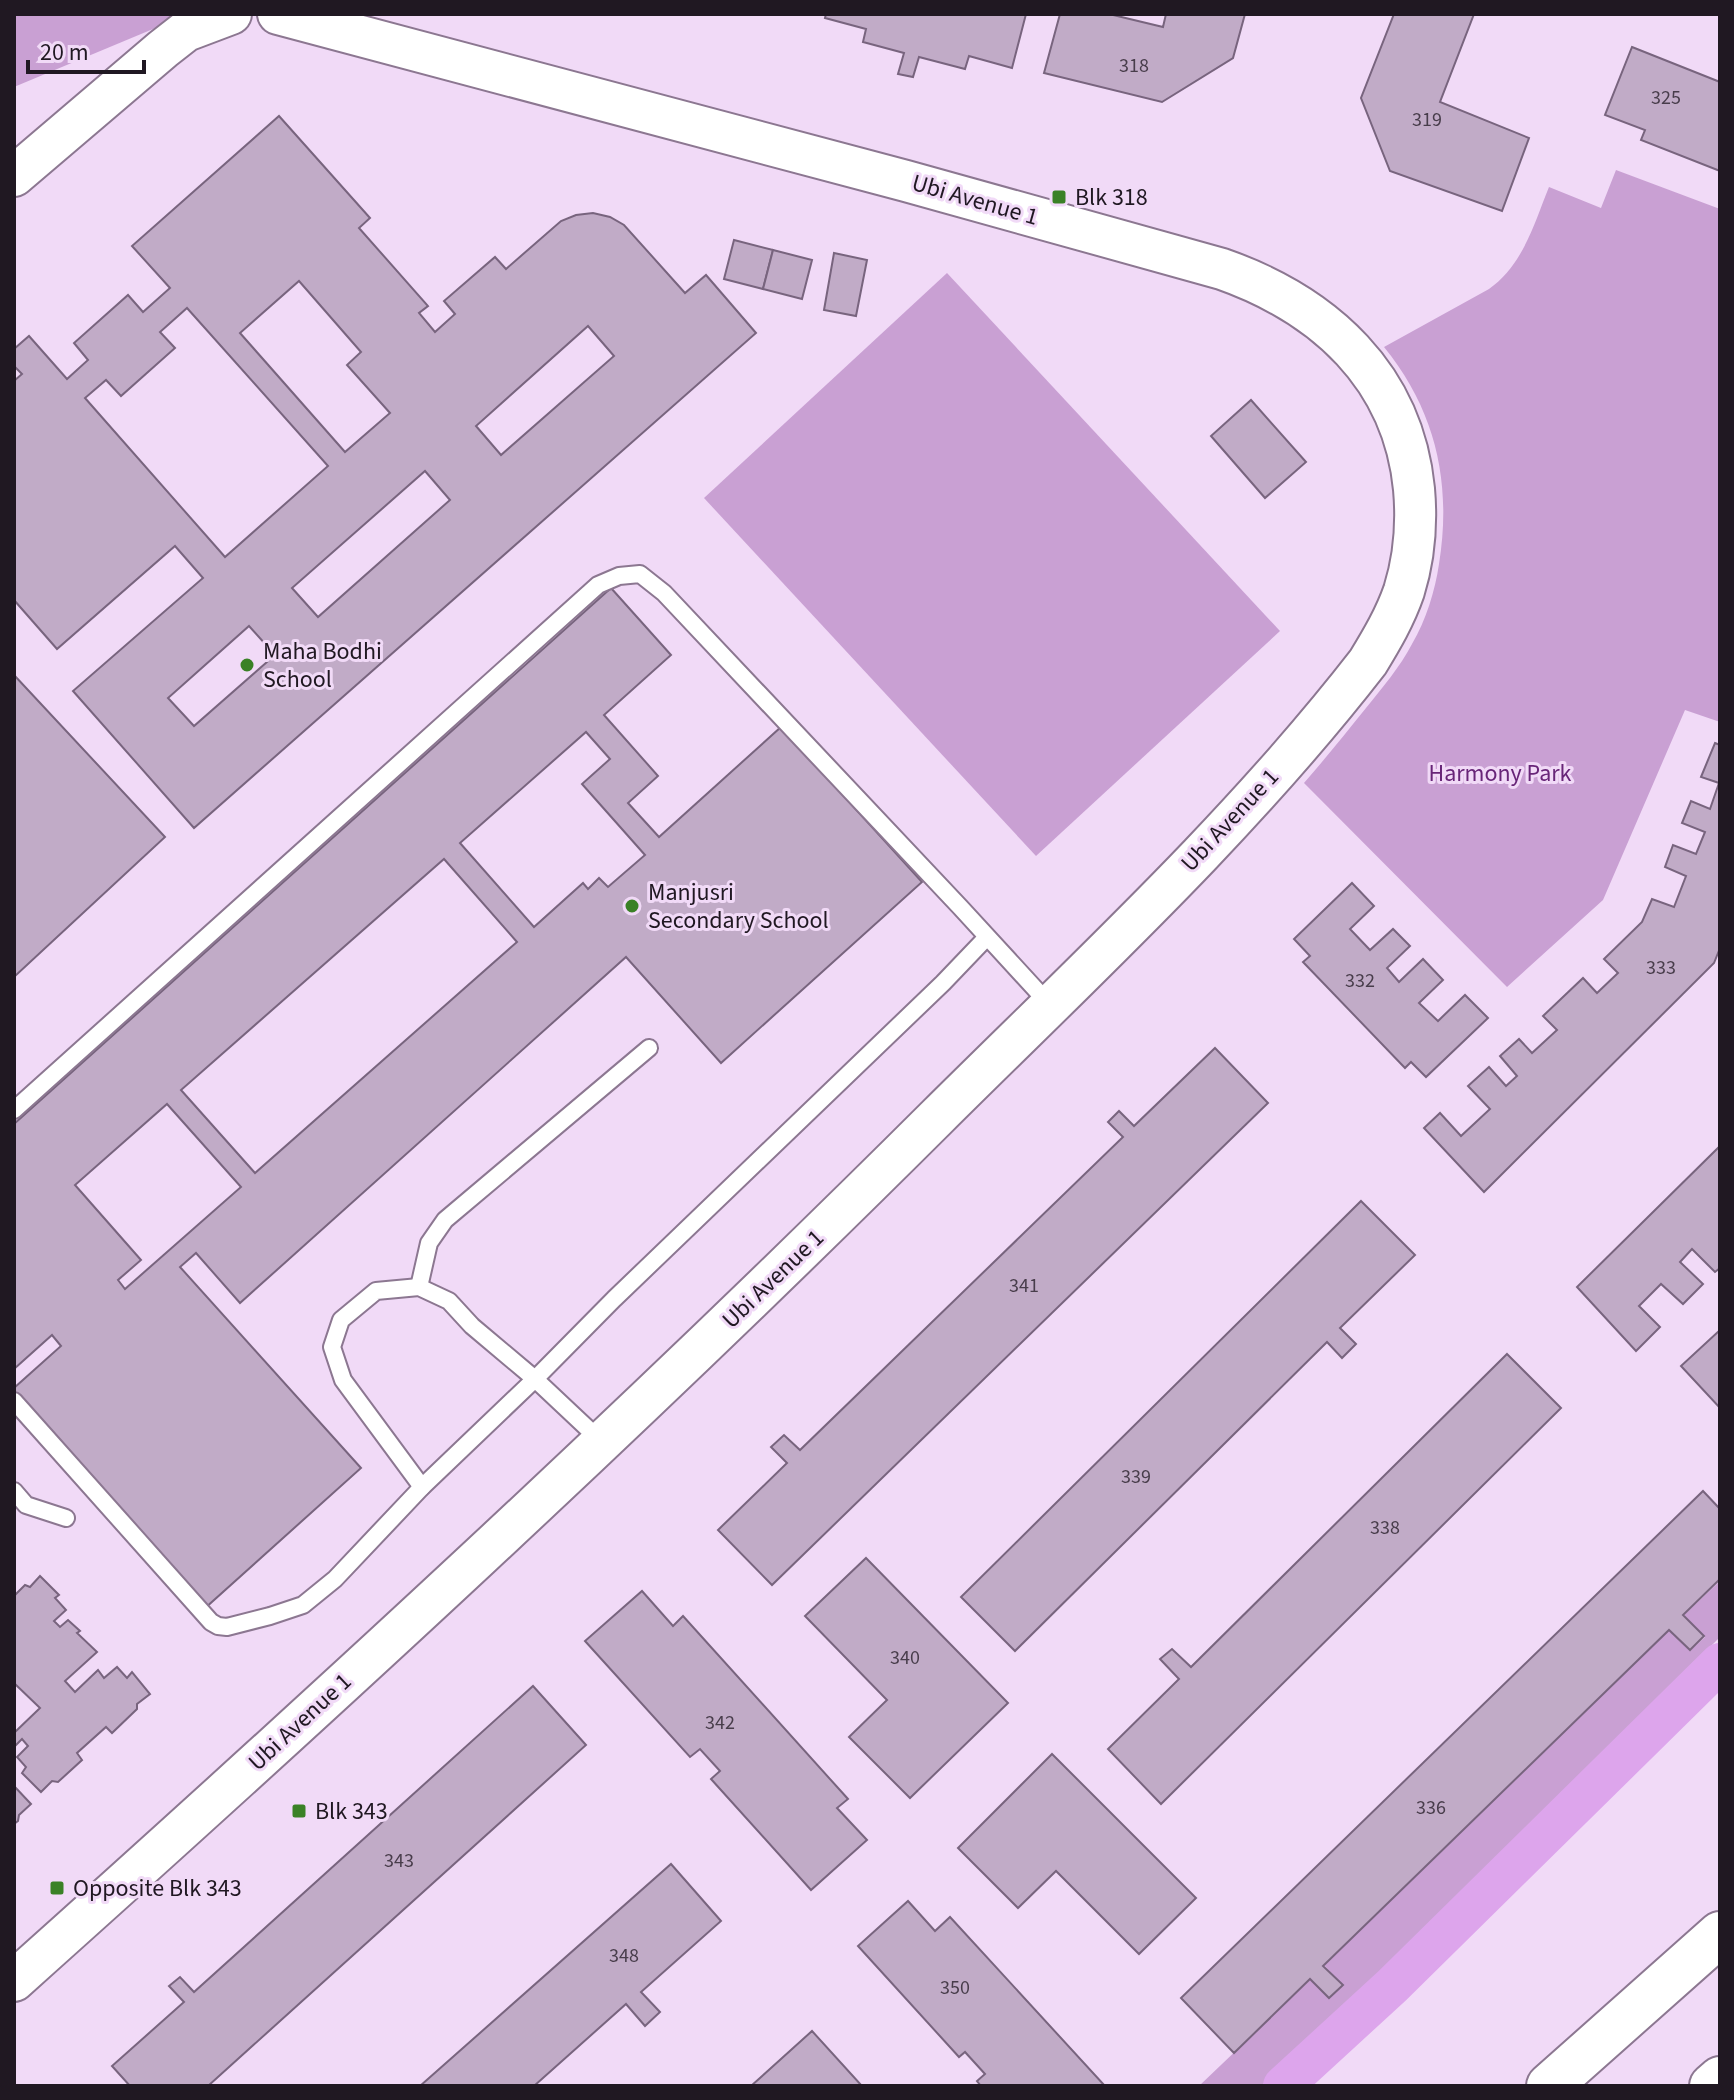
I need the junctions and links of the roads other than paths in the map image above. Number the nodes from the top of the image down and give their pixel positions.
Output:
1 (231, 14) edge
2 (278, 14) edge
3 (14, 176) edge
4 (987, 937) junction
5 (1050, 1005) junction
6 (649, 1048) dead end
7 (14, 1110) edge
8 (419, 1287) junction
9 (535, 1379) junction
10 (14, 1401) edge
11 (603, 1442) junction
12 (422, 1487) junction
13 (14, 1491) edge
14 (66, 1518) dead end
15 (1720, 1934) edge
16 (14, 1981) edge
17 (1720, 2079) edge
18 (1549, 2086) edge
19 (1712, 2086) edge

1 - 3 street
2 - 5 street, Ubi Avenue 1
4 - 5 lane
4 - 7 lane
4 - 9 lane
5 - 11 street, Ubi Avenue 1
6 - 8 lane
8 - 9 lane
8 - 12 lane
9 - 11 lane
9 - 12 lane
10 - 12 lane
11 - 16 street, Ubi Avenue 1
13 - 14 lane
15 - 18 highway
17 - 19 highway

